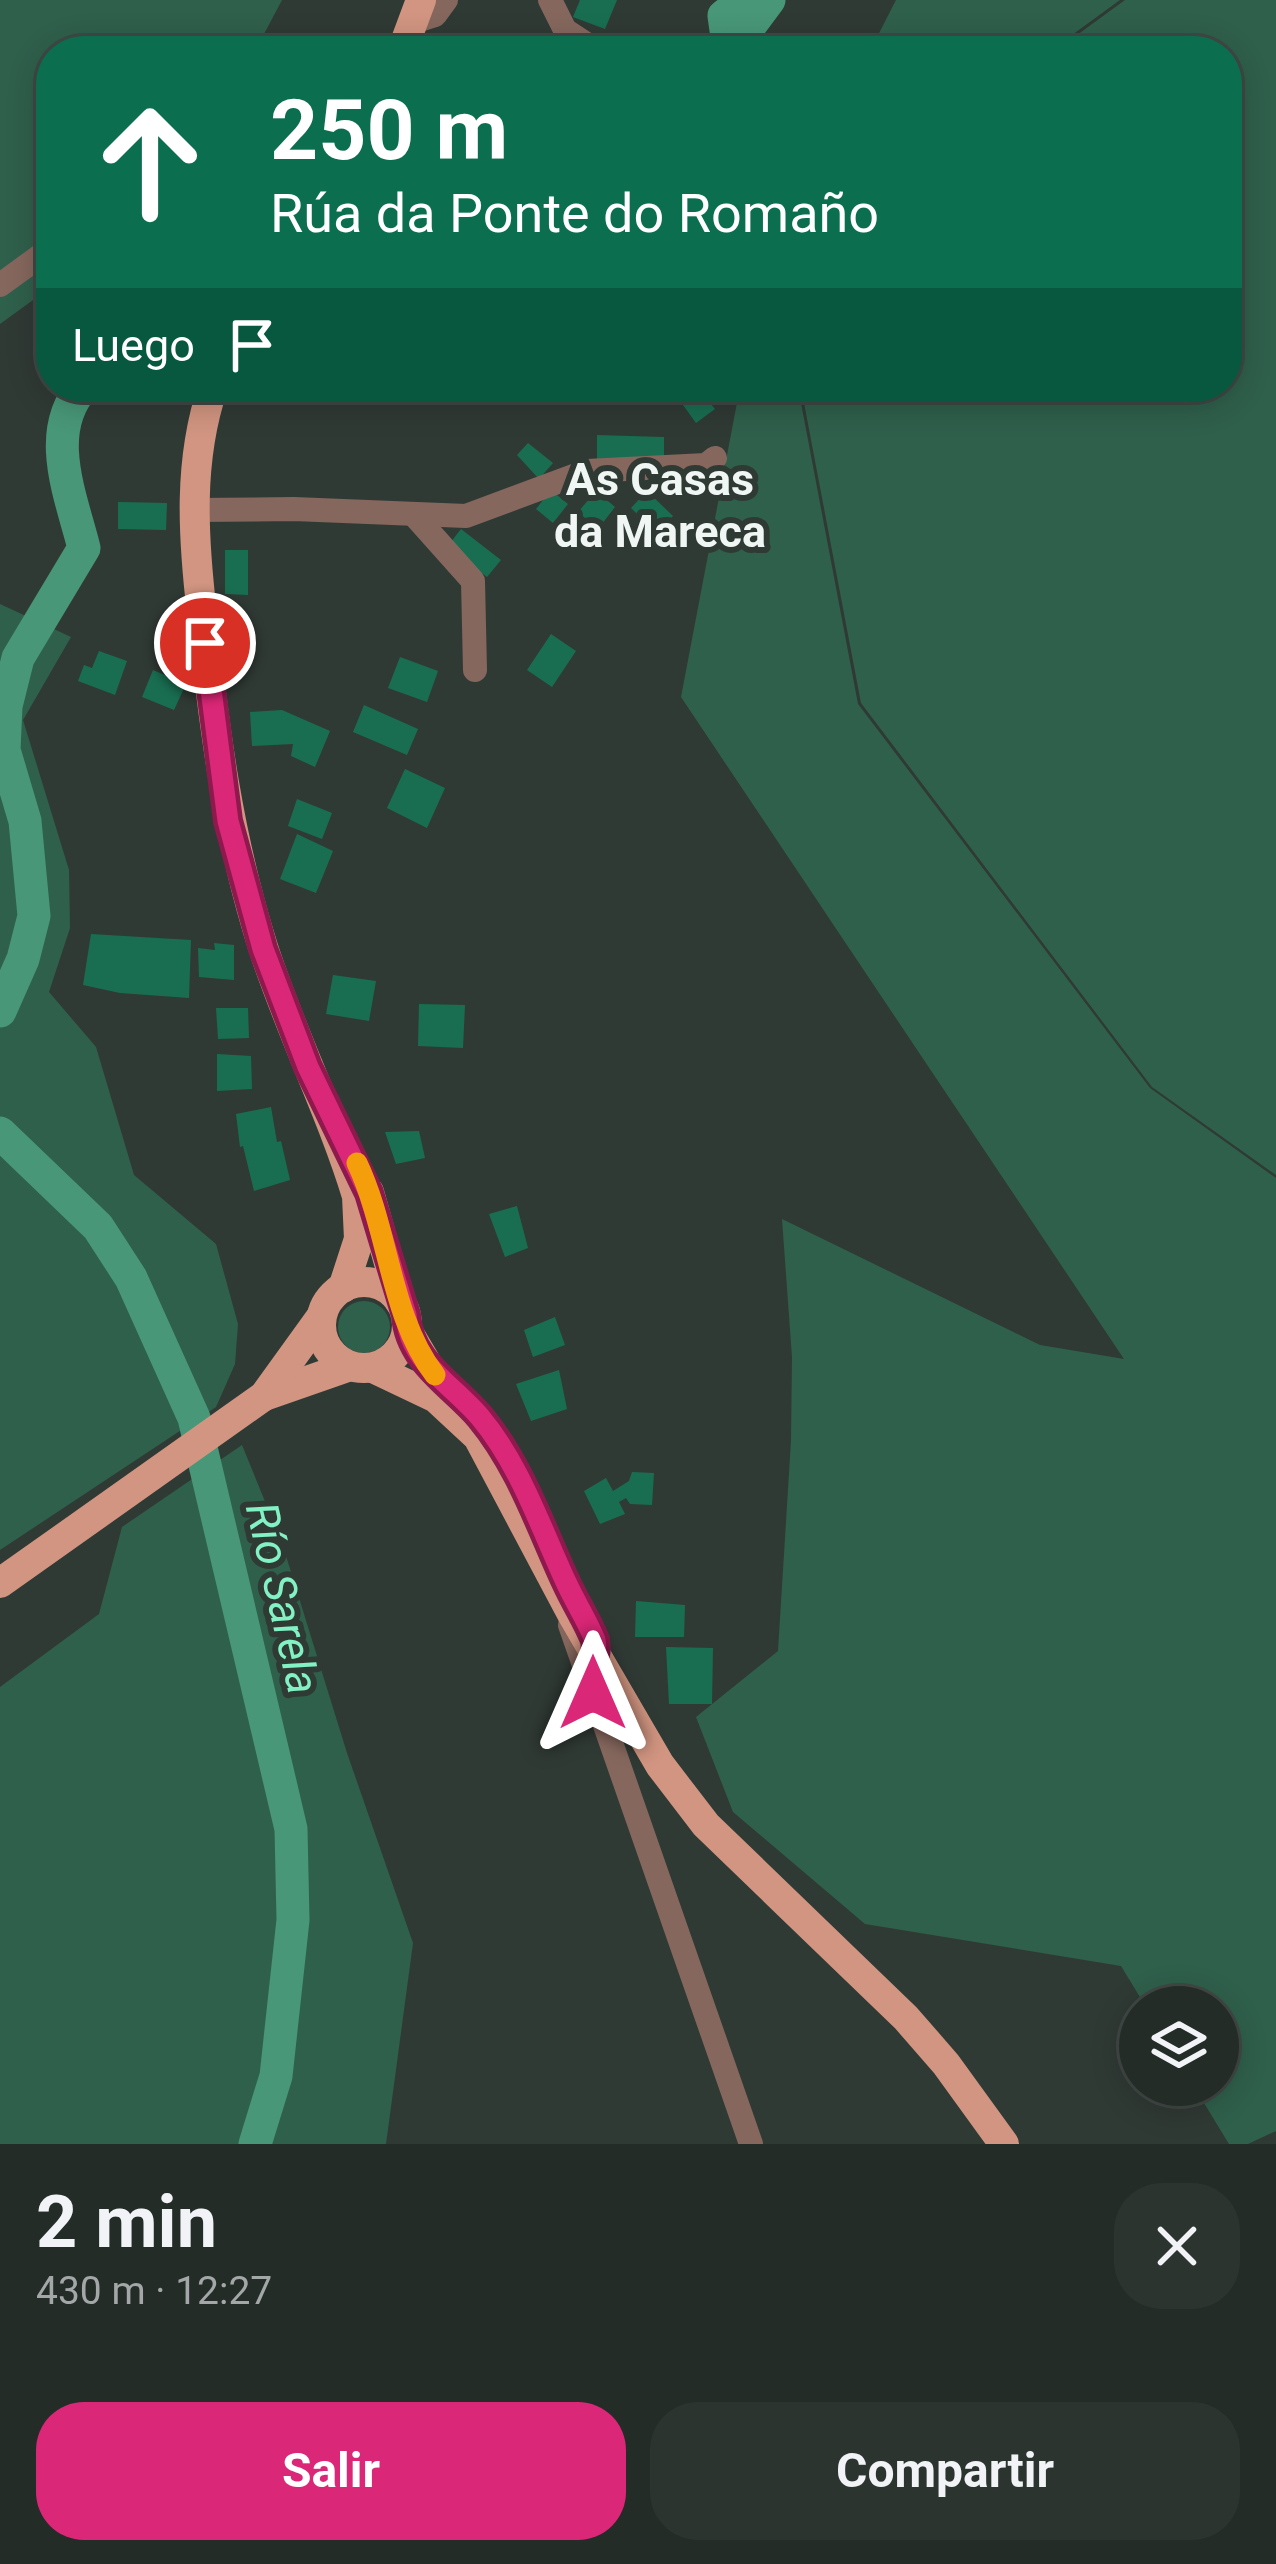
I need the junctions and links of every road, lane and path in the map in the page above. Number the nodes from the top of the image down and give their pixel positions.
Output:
1 (446, 0) edge
2 (550, 0) edge
3 (412, 24) edge
4 (574, 36) edge
5 (36, 259) edge
6 (0, 285) edge
7 (209, 402) edge
8 (716, 458) dead end
9 (194, 510) junction
10 (415, 516) junction
11 (475, 670) dead end
12 (321, 1096) junction
13 (343, 1288) junction
14 (404, 1316) junction
15 (321, 1317) junction
16 (362, 1367) junction
17 (264, 1396) junction
18 (551, 1543) junction
19 (0, 1583) edge
20 (592, 1666) junction
21 (719, 1835) junction
22 (751, 2144) edge
23 (1004, 2144) edge

1 - 3 street
2 - 4 street
5 - 6 street
7 - 9 main road
8 - 10 street
9 - 10 street
9 - 12 main road
10 - 11 street
12 - 13 main road
12 - 14 main road
13 - 14 main road
13 - 15 main road
14 - 16 main road
14 - 18 main road
15 - 16 main road
15 - 17 main road
16 - 17 main road
16 - 20 main road
17 - 19 main road
18 - 20 street
18 - 21 main road
20 - 21 main road
20 - 22 street
21 - 23 main road

